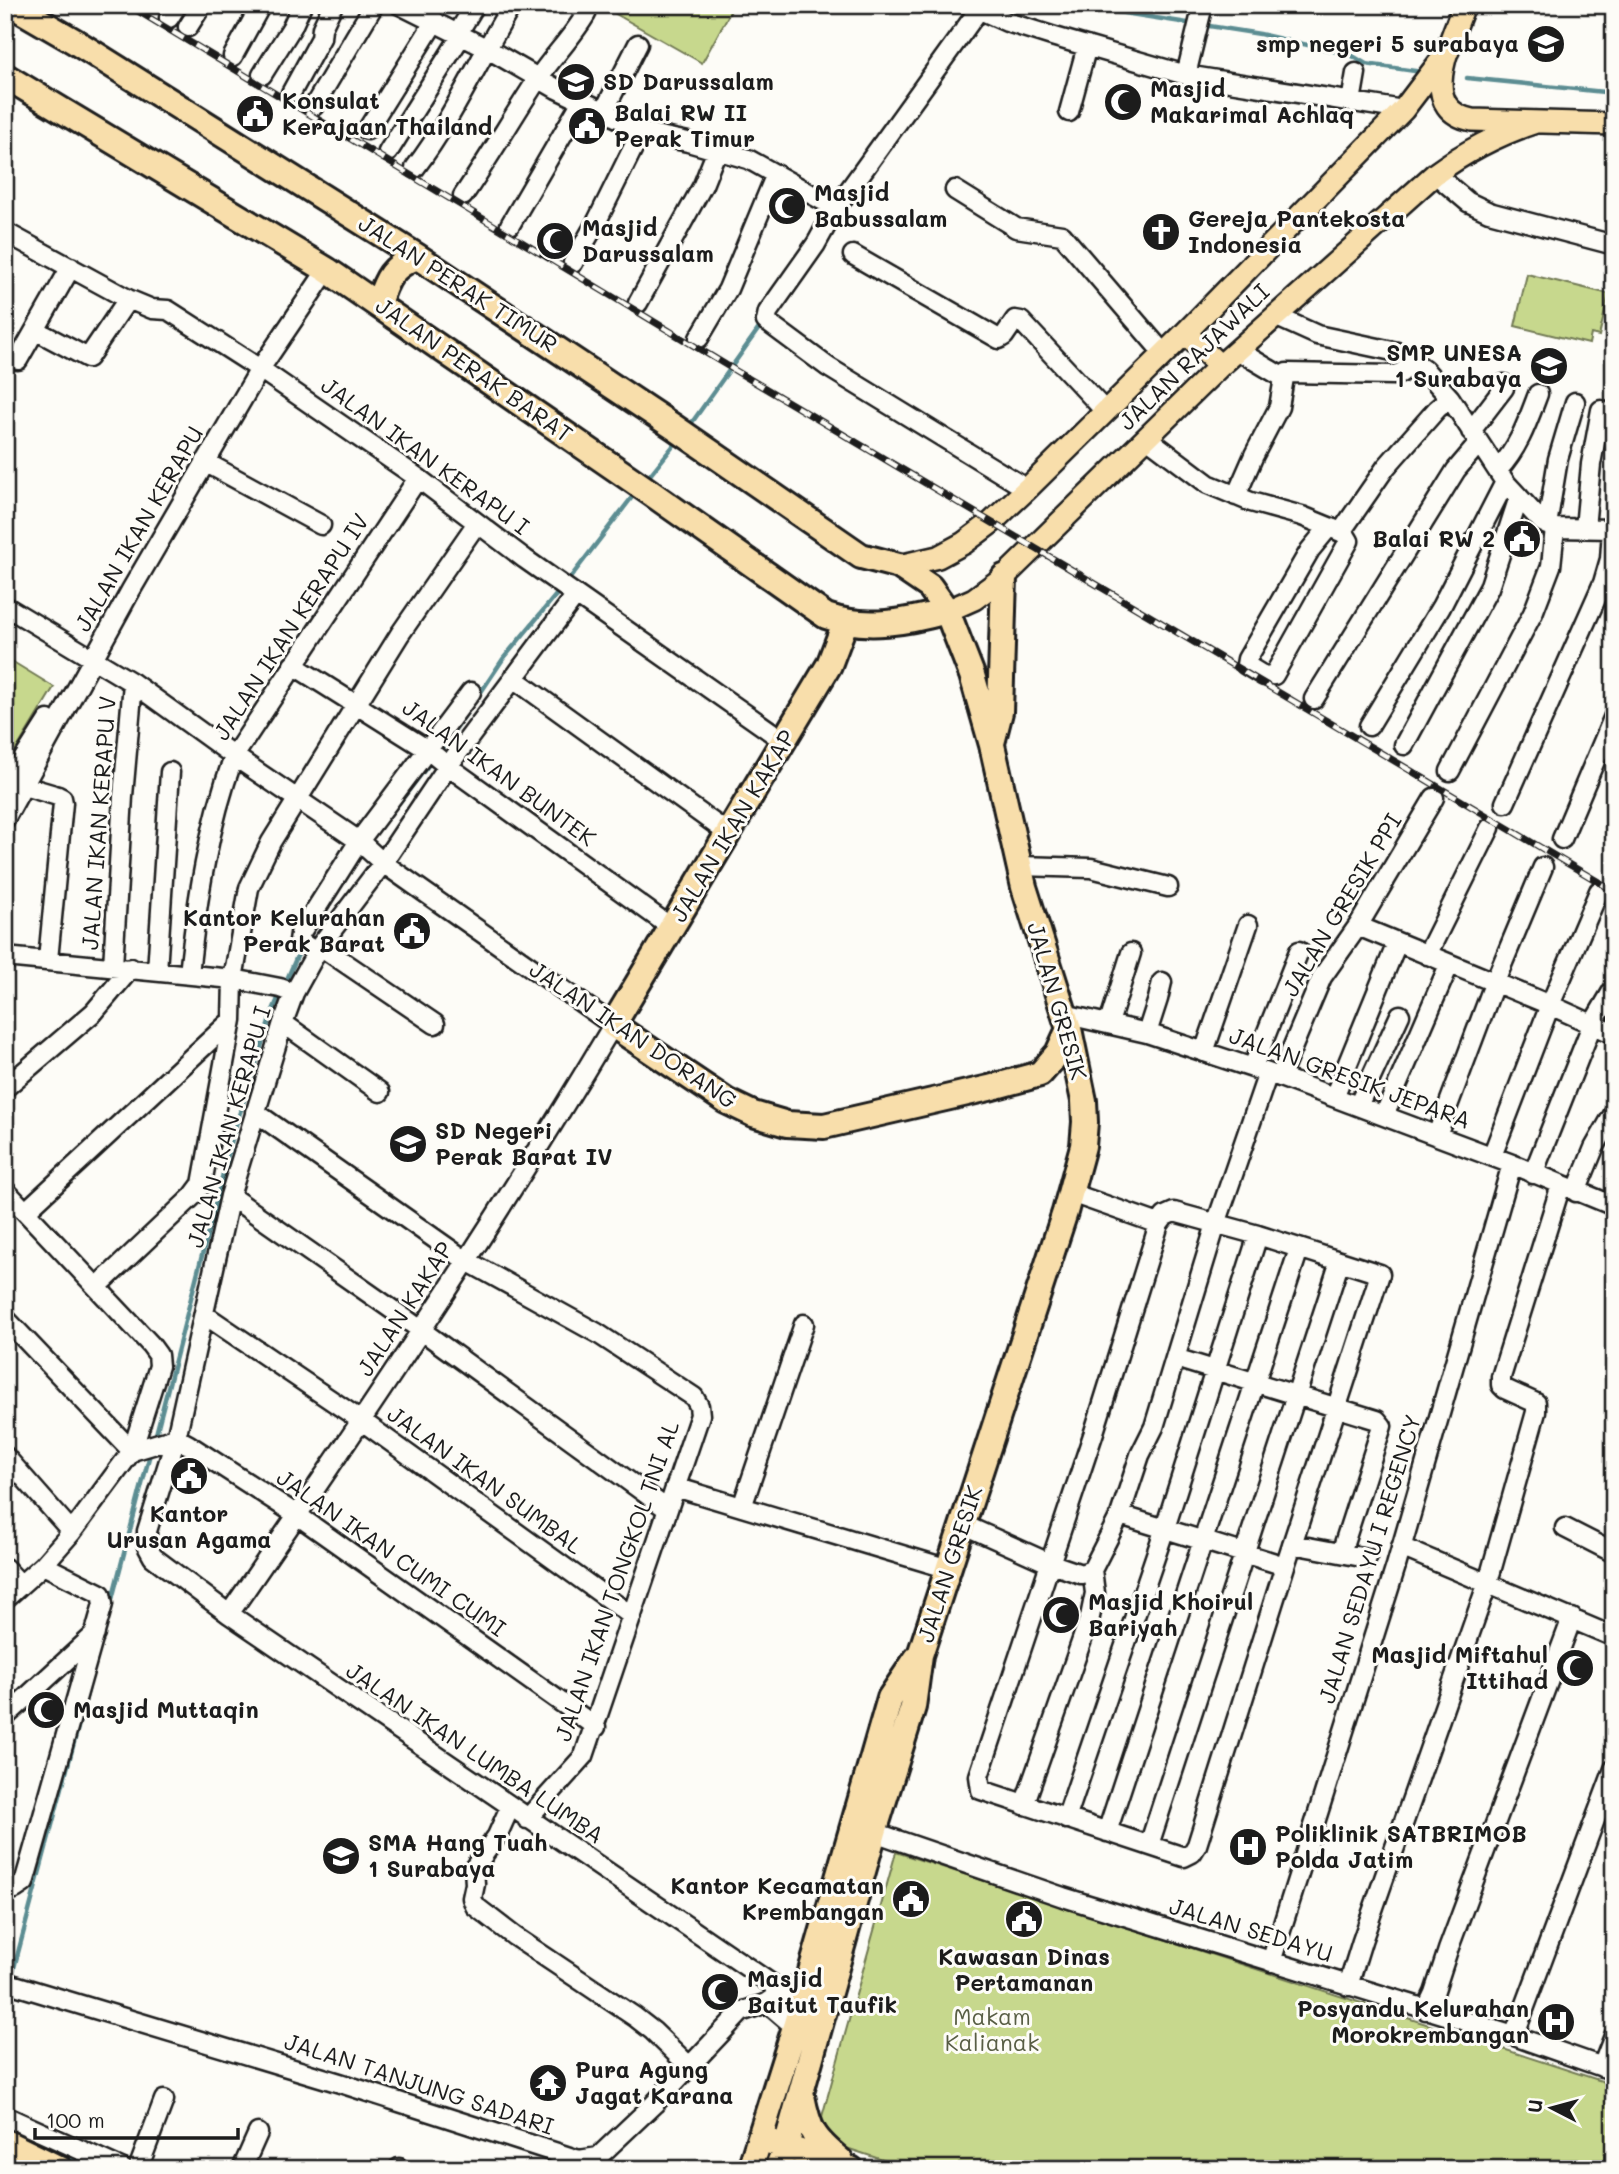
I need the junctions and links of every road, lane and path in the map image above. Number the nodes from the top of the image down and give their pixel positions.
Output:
1 (12, 5) edge
2 (202, 5) edge
3 (261, 5) edge
4 (302, 5) edge
5 (333, 5) edge
6 (374, 5) edge
7 (400, 5) edge
8 (475, 5) edge
9 (512, 5) edge
10 (1464, 5) edge
11 (974, 8) edge
12 (1201, 12) edge
13 (1008, 13) edge
14 (586, 14) dead end
15 (435, 22) junction
16 (188, 27) dead end
17 (459, 35) junction
18 (638, 44) dead end
19 (1087, 46) junction
20 (486, 48) junction
21 (1448, 51) junction
22 (233, 56) dead end
23 (1356, 73) dead end
24 (262, 75) dead end
25 (1186, 75) junction
26 (5, 76) edge
27 (538, 78) junction
28 (291, 93) dead end
29 (582, 101) junction
30 (1351, 102) junction
31 (314, 106) dead end
32 (601, 110) junction
33 (1402, 110) junction
34 (1069, 112) dead end
35 (1536, 122) junction
36 (1614, 124) edge
37 (367, 130) dead end
38 (640, 132) junction
39 (717, 150) junction
40 (388, 152) dead end
41 (415, 168) dead end
42 (776, 174) junction
43 (1435, 174) junction
44 (955, 190) dead end
45 (463, 196) dead end
46 (836, 208) junction
47 (510, 225) dead end
48 (5, 232) edge
49 (1614, 244) edge
50 (853, 255) dead end
51 (418, 257) junction
52 (573, 263) dead end
53 (71, 267) junction
54 (327, 270) junction
55 (128, 299) junction
56 (638, 303) dead end
57 (377, 304) junction
58 (1275, 316) junction
59 (35, 330) junction
60 (1185, 333) junction
61 (699, 338) dead end
62 (1237, 350) junction
63 (5, 353) edge
64 (1164, 354) junction
65 (1414, 361) junction
66 (1220, 366) junction
67 (260, 369) junction
68 (1284, 378) junction
69 (1504, 384) dead end
70 (1538, 394) dead end
71 (1450, 398) junction
72 (1575, 402) dead end
73 (1601, 410) dead end
74 (1106, 412) junction
75 (1147, 438) junction
76 (1475, 438) junction
77 (205, 462) junction
78 (1501, 476) junction
79 (418, 478) junction
80 (1027, 489) junction
81 (1236, 496) junction
82 (1519, 497) junction
83 (477, 523) junction
84 (321, 525) dead end
85 (1551, 527) junction
86 (1584, 528) junction
87 (1613, 529) edge
88 (1337, 530) junction
89 (899, 566) junction
90 (1004, 577) junction
91 (570, 590) junction
92 (5, 606) edge
93 (947, 611) junction
94 (845, 623) junction
95 (91, 656) junction
96 (293, 664) junction
97 (513, 678) junction
98 (134, 682) junction
99 (471, 692) dead end
100 (1314, 699) dead end
101 (357, 704) junction
102 (1614, 716) edge
103 (1369, 726) dead end
104 (784, 741) junction
105 (992, 745) junction
106 (1404, 745) dead end
107 (234, 756) junction
108 (439, 759) junction
109 (1450, 771) dead end
110 (170, 772) dead end
111 (24, 786) junction
112 (5, 788) edge
113 (1434, 798) dead end
114 (298, 799) junction
115 (1505, 803) dead end
116 (5, 819) edge
117 (1490, 828) dead end
118 (729, 834) junction
119 (1562, 839) dead end
120 (360, 843) junction
121 (379, 860) junction
122 (1019, 866) junction
123 (1543, 867) dead end
124 (1168, 887) dead end
125 (1600, 891) dead end
126 (1248, 925) dead end
127 (1358, 926) junction
128 (672, 928) junction
129 (1397, 943) junction
130 (318, 949) junction
131 (1299, 951) dead end
132 (1131, 953) dead end
133 (1426, 955) junction
134 (5, 957) edge
135 (48, 960) junction
136 (1449, 965) junction
137 (122, 967) junction
138 (157, 971) junction
139 (189, 974) junction
140 (233, 979) junction
141 (1162, 982) dead end
142 (1494, 984) junction
143 (1614, 988) edge
144 (288, 991) junction
145 (1550, 1005) junction
146 (1400, 1015) dead end
147 (232, 1020) junction
148 (1067, 1022) junction
149 (283, 1023) junction
150 (1109, 1023) junction
151 (436, 1024) dead end
152 (613, 1025) junction
153 (1592, 1025) junction
154 (1147, 1033) junction
155 (1614, 1034) edge
156 (1204, 1052) junction
157 (1267, 1072) junction
158 (1040, 1074) junction
159 (9, 1077) edge
160 (380, 1092) dead end
161 (1334, 1097) junction
162 (1084, 1101) junction
163 (1358, 1106) junction
164 (254, 1112) junction
165 (1614, 1113) edge
166 (1384, 1116) junction
167 (1437, 1135) junction
168 (1492, 1156) junction
169 (1511, 1166) junction
170 (1533, 1174) junction
171 (1569, 1189) junction
172 (5, 1190) edge
173 (1071, 1193) junction
174 (230, 1196) junction
175 (1614, 1206) edge
176 (26, 1212) junction
177 (1159, 1224) junction
178 (1216, 1224) junction
179 (1258, 1235) junction
180 (1299, 1249) junction
181 (465, 1260) junction
182 (1340, 1261) junction
183 (97, 1287) junction
184 (205, 1315) junction
185 (5, 1318) edge
186 (804, 1324) dead end
187 (421, 1330) junction
188 (1185, 1361) dead end
189 (1214, 1370) junction
190 (1254, 1384) junction
191 (1297, 1394) junction
192 (1335, 1408) junction
193 (362, 1421) junction
194 (175, 1438) junction
195 (133, 1451) junction
196 (5, 1456) edge
197 (675, 1487) junction
198 (743, 1507) junction
199 (667, 1510) junction
200 (298, 1515) junction
201 (1120, 1515) junction
202 (964, 1525) junction
203 (1165, 1528) junction
204 (1565, 1528) dead end
205 (72, 1532) junction
206 (1203, 1541) junction
207 (1292, 1544) junction
208 (147, 1546) joint
209 (1401, 1547) junction
210 (1245, 1553) junction
211 (1341, 1553) junction
212 (1614, 1553) edge
213 (1367, 1558) dead end
214 (1049, 1563) junction
215 (43, 1565) junction
216 (1284, 1566) junction
217 (5, 1568) edge
218 (949, 1569) junction
219 (1092, 1570) junction
220 (1488, 1582) junction
221 (20, 1584) junction
222 (5, 1599) edge
223 (229, 1615) junction
224 (632, 1616) junction
225 (1572, 1618) junction
226 (95, 1634) junction
227 (1614, 1637) edge
228 (920, 1655) junction
229 (5, 1717) edge
230 (596, 1727) junction
231 (1614, 1769) edge
232 (1024, 1805) junction
233 (510, 1807) junction
234 (527, 1819) junction
235 (1066, 1819) junction
236 (874, 1832) junction
237 (1107, 1832) junction
238 (1149, 1845) junction
239 (5, 1883) edge
240 (1271, 1962) junction
241 (808, 1976) junction
242 (13, 1984) edge
243 (1348, 1986) junction
244 (782, 1991) junction
245 (767, 2003) junction
246 (1426, 2010) junction
247 (794, 2027) junction
248 (1514, 2036) junction
249 (1614, 2036) edge
250 (688, 2066) junction
251 (1608, 2069) edge
252 (801, 2092) junction
253 (164, 2100) dead end
254 (5, 2116) edge
255 (258, 2133) dead end
256 (5, 2142) edge
257 (754, 2156) edge
258 (780, 2161) edge
259 (568, 2163) edge
260 (598, 2163) edge
261 (5, 2164) edge
262 (850, 2168) edge
263 (15, 2169) edge
264 (60, 2169) edge
265 (123, 2169) edge
266 (138, 2169) edge
267 (242, 2169) edge

1 - 51 highway, JALAN PERAK TIMUR
2 - 16 street
3 - 22 street
4 - 24 street
5 - 28 street
6 - 31 street
7 - 15 street
8 - 17 street
9 - 20 street
10 - 21 main road, JALAN RAJAWALI
11 - 13 street
11 - 46 street
12 - 25 street
13 - 19 street
14 - 27 street
15 - 17 street
15 - 37 street
17 - 20 street
17 - 40 street
18 - 32 street
19 - 25 street
19 - 34 street
20 - 27 street
20 - 41 street
21 - 33 main road, JALAN RAJAWALI
21 - 35 main road, JALAN RAJAWALI
23 - 30 street
25 - 30 street
26 - 54 highway, JALAN PERAK BARAT
27 - 29 street
27 - 45 street
29 - 32 street
29 - 47 street
30 - 33 street
32 - 38 street
33 - 60 main road, JALAN RAJAWALI
35 - 36 main road
35 - 43 main road, JALAN RAJAWALI
38 - 39 street
38 - 52 street
39 - 42 street
39 - 56 street
42 - 46 street
42 - 61 street
43 - 49 street
43 - 58 main road, JALAN RAJAWALI
44 - 64 street
46 - 80 street
48 - 53 street, JALAN IKAN KERAPU I
50 - 74 street
51 - 57 highway
51 - 89 highway, JALAN PERAK TIMUR
53 - 55 street, JALAN IKAN KERAPU I
53 - 59 street
54 - 57 highway, JALAN PERAK BARAT
54 - 67 street, JALAN IKAN KERAPU
55 - 59 street
55 - 67 street, JALAN IKAN KERAPU I
57 - 94 highway, JALAN PERAK BARAT
58 - 62 main road, JALAN RAJAWALI
58 - 65 street
59 - 63 street
60 - 64 main road, JALAN RAJAWALI
60 - 66 main road
62 - 66 main road, JALAN RAJAWALI
62 - 68 street
64 - 74 main road, JALAN RAJAWALI
65 - 68 street
65 - 71 street
66 - 75 main road, JALAN RAJAWALI
67 - 77 street, JALAN IKAN KERAPU
67 - 79 street, JALAN IKAN KERAPU I
68 - 81 street
69 - 76 street
70 - 78 street
71 - 76 street
71 - 88 street
72 - 85 street
73 - 86 street
74 - 80 main road, JALAN RAJAWALI
75 - 81 street
75 - 90 main road, JALAN RAJAWALI
76 - 78 street
76 - 100 street
77 - 84 street
77 - 95 street, JALAN IKAN KERAPU
78 - 82 street
78 - 103 street
79 - 83 street, JALAN IKAN KERAPU I
79 - 96 street, JALAN IKAN KERAPU IV
80 - 89 main road, JALAN RAJAWALI
81 - 88 street
82 - 85 street
82 - 106 street
83 - 91 street, JALAN IKAN KERAPU I
83 - 101 street
85 - 86 street
85 - 109 street
86 - 87 street
87 - 115 street
88 - 88 street
89 - 93 highway, JALAN GRESIK
90 - 93 main road, JALAN RAJAWALI
90 - 105 highway
91 - 97 street, JALAN IKAN KERAPU I
91 - 104 street
92 - 95 street
93 - 94 highway, JALAN PERAK BARAT
93 - 105 highway, JALAN GRESIK
94 - 104 highway, JALAN IKAN KAKAP
95 - 98 street
95 - 111 street, JALAN IKAN KERAPU
95 - 112 street
96 - 101 street, JALAN IKAN BUNTEK
96 - 107 street, JALAN IKAN KERAPU IV
97 - 108 street, JALAN IKAN KERAPU I
97 - 118 street
98 - 107 street
98 - 137 street, JALAN IKAN KERAPU V
99 - 108 street
101 - 108 street, JALAN IKAN BUNTEK
101 - 114 street
102 - 119 street
104 - 118 highway, JALAN IKAN KAKAP
105 - 122 highway, JALAN GRESIK
107 - 114 street
107 - 139 street, JALAN IKAN KERAPU IV
108 - 120 street
108 - 121 street, JALAN IKAN KERAPU I
108 - 128 street, JALAN IKAN BUNTEK
110 - 138 street
111 - 116 street, JALAN IKAN KERAPU
111 - 135 street
113 - 127 street, JALAN GRESIK PPI
114 - 120 street
114 - 140 street
117 - 133 street
118 - 128 highway, JALAN IKAN KAKAP
120 - 121 street, JALAN IKAN DORANG
120 - 130 street
121 - 130 street, JALAN IKAN KERAPU I
121 - 152 street, JALAN IKAN DORANG
122 - 124 street
122 - 148 highway, JALAN GRESIK
123 - 142 street
125 - 145 street
126 - 156 street
127 - 129 street
127 - 157 street, JALAN GRESIK PPI
128 - 152 highway, JALAN IKAN KAKAP
129 - 133 street
129 - 161 street
130 - 144 street, JALAN IKAN KERAPU I
130 - 151 street
131 - 157 street
132 - 150 street
133 - 136 street
134 - 135 street
135 - 137 street
136 - 142 street
136 - 166 street
137 - 138 street
137 - 159 street
138 - 139 street
139 - 140 street
140 - 144 street
140 - 147 street
141 - 154 street
142 - 145 street
142 - 167 street
143 - 153 street
144 - 149 street, JALAN IKAN KERAPU I
145 - 153 street
145 - 168 street
146 - 163 street
147 - 176 street
147 - 183 street
148 - 150 street, JALAN GRESIK JEPARA
148 - 158 highway
148 - 162 highway, JALAN GRESIK
149 - 160 street
149 - 164 street, JALAN IKAN KERAPU I
150 - 154 street, JALAN GRESIK JEPARA
152 - 158 highway, JALAN IKAN DORANG
152 - 181 street, JALAN KAKAP
153 - 155 street
153 - 170 street
154 - 156 street, JALAN GRESIK JEPARA
156 - 157 street, JALAN GRESIK JEPARA
157 - 161 street, JALAN GRESIK JEPARA
157 - 178 street
158 - 162 highway
161 - 163 street, JALAN GRESIK JEPARA
162 - 173 highway, JALAN GRESIK
163 - 166 street, JALAN GRESIK JEPARA
164 - 174 street, JALAN IKAN KERAPU I
164 - 181 street, JALAN IKAN TONGKOL TNI AL
165 - 171 street
166 - 167 street, JALAN GRESIK JEPARA
167 - 168 street, JALAN GRESIK JEPARA
168 - 169 street, JALAN GRESIK JEPARA
169 - 170 street, JALAN GRESIK JEPARA
169 - 209 street, JALAN SEDAYU I REGENCY
170 - 171 street, JALAN GRESIK JEPARA
171 - 175 street, JALAN GRESIK JEPARA
171 - 220 street
172 - 176 street
173 - 177 street
173 - 202 highway, JALAN GRESIK
174 - 184 street, JALAN IKAN KERAPU I
174 - 187 street
176 - 183 street
177 - 178 street
177 - 214 street
178 - 179 street
178 - 201 street
179 - 180 street
179 - 189 street
180 - 182 street
180 - 190 street
181 - 187 street, JALAN KAKAP
181 - 197 street, JALAN IKAN TONGKOL TNI AL
182 - 191 street
182 - 192 street
183 - 195 street
184 - 193 street, JALAN IKAN SUMBAL
184 - 194 street, JALAN IKAN KERAPU I
185 - 195 street
186 - 198 street
187 - 193 street, JALAN KAKAP
187 - 199 street
188 - 189 street
189 - 190 street
189 - 203 street
190 - 191 street
190 - 206 street
191 - 192 street
191 - 210 street
192 - 207 street
192 - 211 street
193 - 200 street, JALAN KAKAP
193 - 224 street, JALAN IKAN SUMBAL
194 - 195 street
194 - 200 street, JALAN IKAN CUMI CUMI
194 - 208 street, JALAN IKAN KERAPU I
195 - 205 street
196 - 205 street
197 - 198 street
197 - 199 street, JALAN IKAN TONGKOL TNI AL
198 - 218 street
199 - 224 street, JALAN IKAN TONGKOL TNI AL
200 - 223 street, JALAN KAKAP
200 - 230 street, JALAN IKAN CUMI CUMI
201 - 203 street
201 - 219 street
202 - 214 street
202 - 218 highway, JALAN GRESIK
203 - 206 street
203 - 235 street
204 - 212 street
205 - 215 street
206 - 210 street
206 - 237 street
207 - 211 street
207 - 216 street
208 - 223 street, JALAN IKAN LUMBA LUMBA
209 - 220 street
209 - 240 street, JALAN SEDAYU I REGENCY
210 - 216 street
210 - 238 street
211 - 213 street
214 - 219 street
214 - 232 street
215 - 221 street
215 - 226 street
216 - 238 street
217 - 221 street
218 - 228 highway, JALAN GRESIK
219 - 232 street
220 - 225 street
220 - 243 street
221 - 222 street
223 - 233 street, JALAN IKAN LUMBA LUMBA
224 - 230 street, JALAN IKAN TONGKOL TNI AL
225 - 227 street
225 - 246 street
226 - 229 street
226 - 239 street
228 - 236 highway, JALAN GRESIK
228 - 241 highway, JALAN GRESIK
230 - 234 street, JALAN IKAN TONGKOL TNI AL
231 - 248 street
232 - 235 street
233 - 234 street, JALAN IKAN LUMBA LUMBA
233 - 250 street
234 - 244 street, JALAN IKAN LUMBA LUMBA
235 - 237 street
236 - 240 street, JALAN SEDAYU
236 - 252 highway, JALAN GRESIK
237 - 238 street
240 - 243 street, JALAN SEDAYU
241 - 244 street, JALAN TANJUNG SADARI
241 - 247 highway, JALAN GRESIK
242 - 259 street, JALAN TANJUNG SADARI
243 - 246 street, JALAN SEDAYU
244 - 245 street, JALAN TANJUNG SADARI
245 - 247 street
245 - 250 street, JALAN TANJUNG SADARI
246 - 248 street, JALAN SEDAYU
247 - 257 highway, JALAN GRESIK
248 - 251 street, JALAN SEDAYU
249 - 251 street
250 - 260 street, JALAN TANJUNG SADARI
252 - 258 highway, JALAN GRESIK
252 - 262 highway
253 - 266 street
254 - 265 street
255 - 267 street
256 - 264 highway
257 - 258 highway
258 - 262 highway
259 - 260 street, JALAN TANJUNG SADARI
261 - 263 highway

